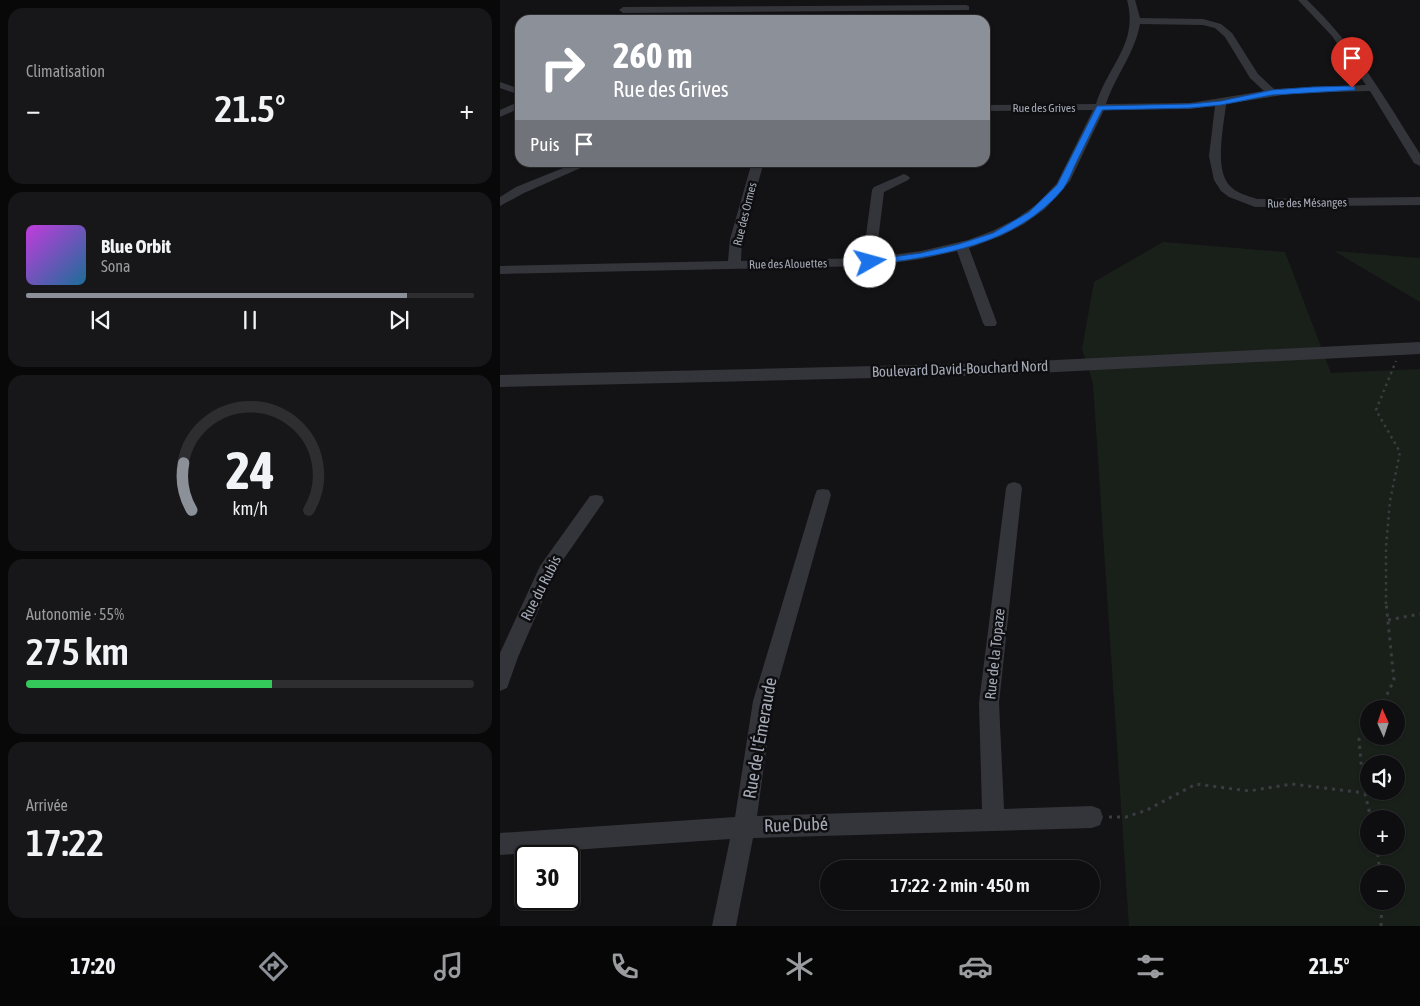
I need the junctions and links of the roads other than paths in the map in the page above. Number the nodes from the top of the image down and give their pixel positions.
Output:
1 (618, 0) edge
2 (1131, 0) edge
3 (1302, 0) edge
4 (966, 4) edge
5 (623, 10) junction
6 (620, 15) edge
7 (1137, 21) junction
8 (500, 85) edge
9 (1372, 88) junction
10 (515, 90) edge
11 (1272, 93) junction
12 (1221, 103) junction
13 (515, 106) edge
14 (990, 108) edge
15 (1099, 108) junction
16 (500, 114) edge
17 (1420, 163) edge
18 (577, 167) edge
19 (757, 167) edge
20 (904, 178) dead end
21 (500, 202) edge
22 (1420, 202) edge
23 (962, 246) junction
24 (870, 262) junction
25 (734, 265) junction
26 (500, 270) edge
27 (990, 323) dead end
28 (1411, 348) edge
29 (500, 382) edge
30 (1014, 488) dead end
31 (823, 495) dead end
32 (596, 502) dead end
33 (500, 682) edge
34 (1092, 816) road end
35 (992, 820) junction
36 (744, 827) junction
37 (500, 844) edge
38 (724, 926) edge

1 - 5 street
2 - 7 street
3 - 9 street
4 - 5 street
5 - 6 street
7 - 11 street
7 - 15 street, Rue des Alouettes
8 - 10 street
9 - 11 street, Rue des Grives
9 - 17 street
11 - 12 street, Rue des Grives
12 - 15 street, Rue des Grives
12 - 22 street, Rue des Mésanges
13 - 16 street
14 - 15 street, Rue des Grives
15 - 23 street, Rue des Alouettes
18 - 21 street
19 - 25 street, Rue des Ormes
20 - 24 street
23 - 24 street, Rue des Alouettes
23 - 27 street
24 - 25 street, Rue des Alouettes
25 - 26 street, Rue des Alouettes
28 - 29 street, Boulevard David-Bouchard Nord
30 - 35 street, Rue de la Topaze
31 - 36 street, Rue de l'Émeraude
32 - 33 street, Rue du Rubis
34 - 35 street, Rue Dubé
35 - 36 street, Rue Dubé
36 - 37 street, Rue Dubé
36 - 38 street, Rue de l'Émeraude

